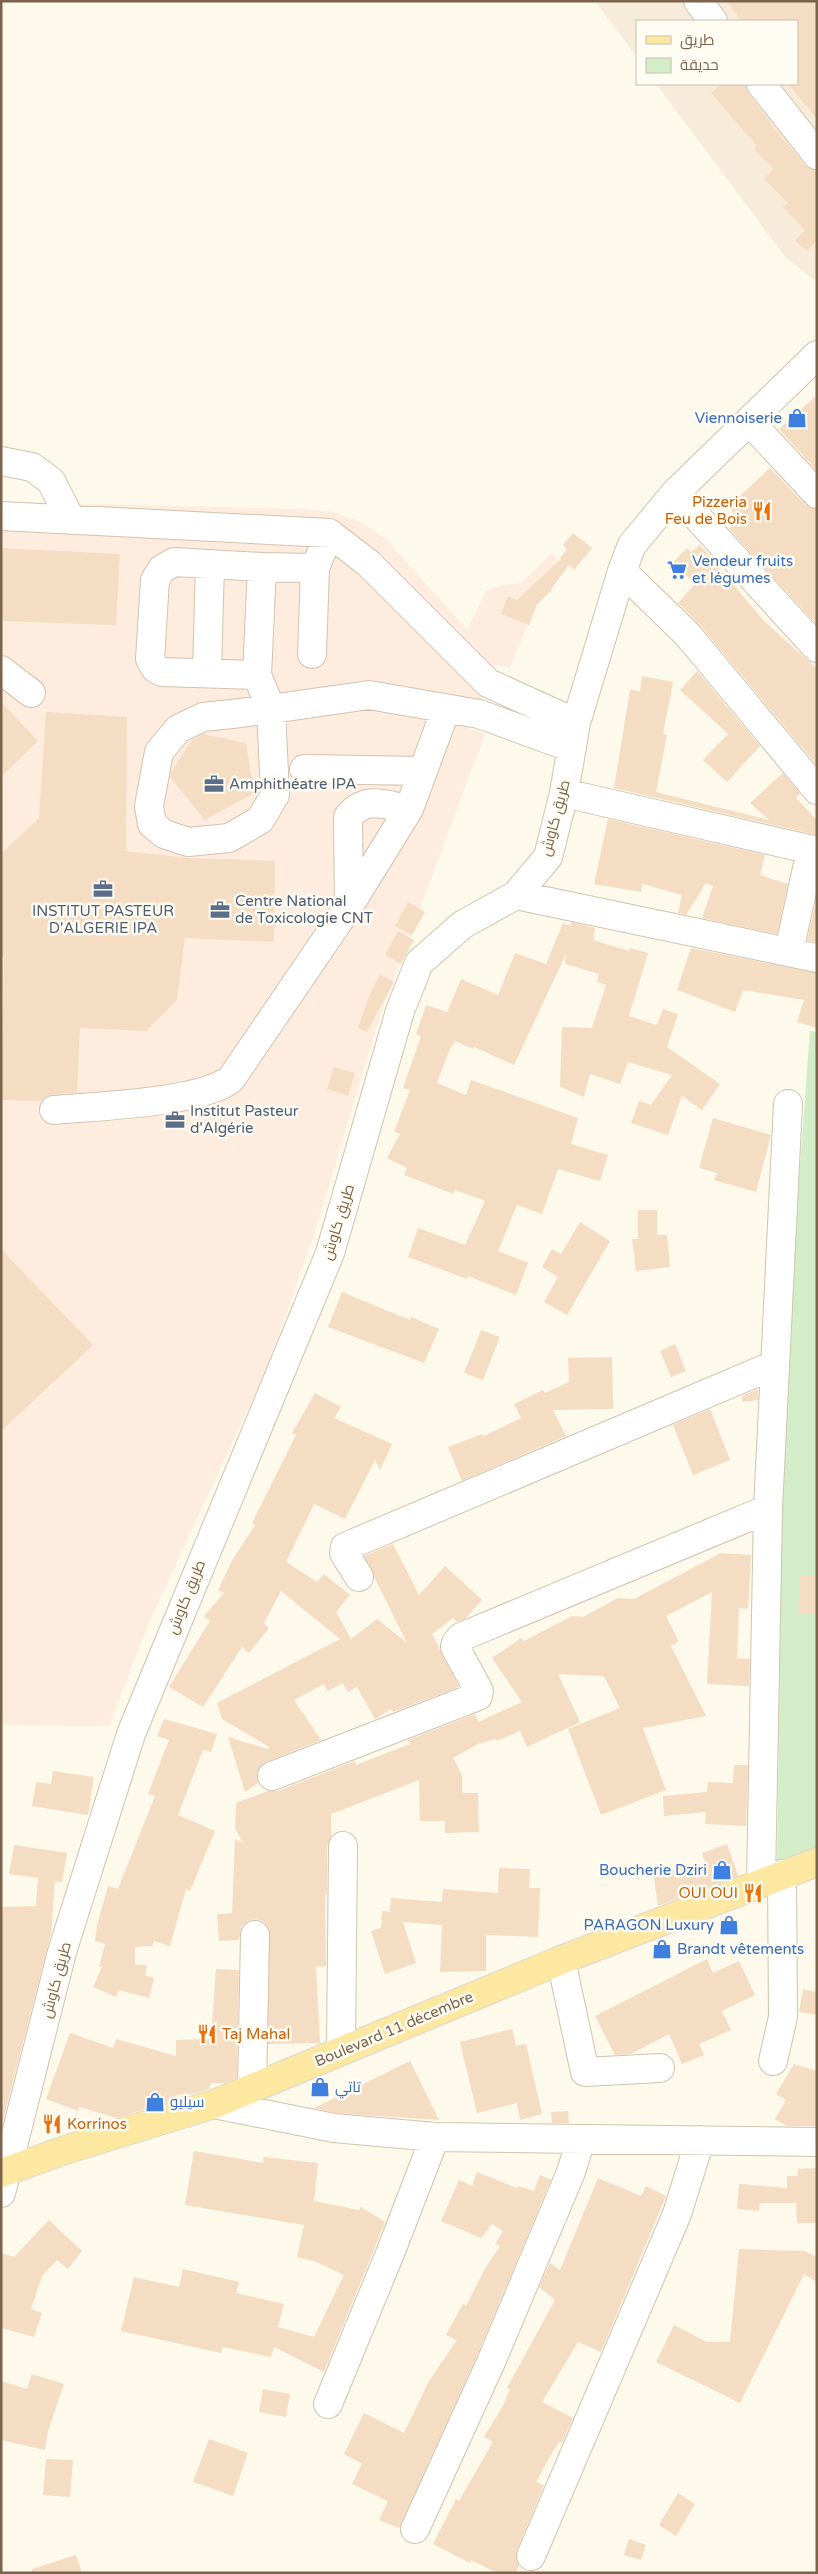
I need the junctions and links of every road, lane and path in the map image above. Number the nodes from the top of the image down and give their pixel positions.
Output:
1 (698, 1) edge
2 (712, 20) edge
3 (763, 85) edge
4 (817, 155) edge
5 (817, 355) edge
6 (749, 421) junction
7 (1, 460) edge
8 (675, 493) junction
9 (817, 494) edge
10 (1, 516) edge
11 (71, 520) junction
12 (329, 533) junction
13 (210, 564) junction
14 (262, 567) junction
15 (315, 568) junction
16 (622, 572) junction
17 (817, 648) edge
18 (312, 654) dead end
19 (1, 670) edge
20 (207, 673) junction
21 (257, 675) junction
22 (31, 693) dead end
23 (446, 708) junction
24 (271, 709) junction
25 (574, 735) junction
26 (304, 769) dead end
27 (423, 771) junction
28 (815, 786) edge
29 (564, 793) junction
30 (409, 809) junction
31 (814, 851) edge
32 (516, 895) junction
33 (348, 906) junction
34 (789, 951) junction
35 (817, 958) edge
36 (788, 1104) dead end
37 (54, 1110) dead end
38 (774, 1365) junction
39 (768, 1509) junction
40 (359, 1576) dead end
41 (272, 1776) dead end
42 (343, 1846) dead end
43 (817, 1862) edge
44 (772, 1877) junction
45 (255, 1935) dead end
46 (561, 1960) junction
47 (341, 2051) junction
48 (772, 2061) dead end
49 (660, 2068) dead end
50 (252, 2088) junction
51 (214, 2104) junction
52 (435, 2137) junction
53 (581, 2139) junction
54 (700, 2140) junction
55 (817, 2142) edge
56 (3, 2179) edge
57 (328, 2404) dead end
58 (415, 2529) dead end
59 (531, 2556) dead end

1 - 2 street
3 - 4 street
5 - 6 street, طريق كاوش
6 - 8 street, طريق كاوش
6 - 9 street
7 - 11 street
8 - 16 street, طريق كاوش
8 - 17 street
10 - 11 street
11 - 12 street
12 - 15 street
12 - 25 street
13 - 14 street
13 - 20 street
13 - 20 street
14 - 15 street
14 - 21 street
15 - 18 street
16 - 25 street, طريق كاوش
16 - 28 street
19 - 22 street
20 - 21 street
21 - 24 street
23 - 24 street
23 - 25 street
23 - 27 street
24 - 24 street
25 - 29 street, طريق كاوش
26 - 27 street
27 - 30 street
29 - 31 street
29 - 32 street, طريق كاوش
30 - 33 street
30 - 33 street
31 - 34 street
32 - 34 street
32 - 56 street, طريق كاوش
33 - 37 street
34 - 35 street
36 - 38 street
38 - 39 street
38 - 40 street
39 - 41 street
39 - 44 street
42 - 47 street
43 - 44 main road, Boulevard 11 décembre
44 - 46 main road, Boulevard 11 décembre
44 - 48 street
45 - 50 street
46 - 47 main road, Boulevard 11 décembre
46 - 49 street
47 - 50 main road, Boulevard 11 décembre
50 - 51 main road, Boulevard 11 décembre
51 - 52 street
51 - 56 main road, Boulevard 11 décembre
52 - 53 street
52 - 57 street
53 - 54 street
53 - 58 street
54 - 55 street
54 - 59 street

